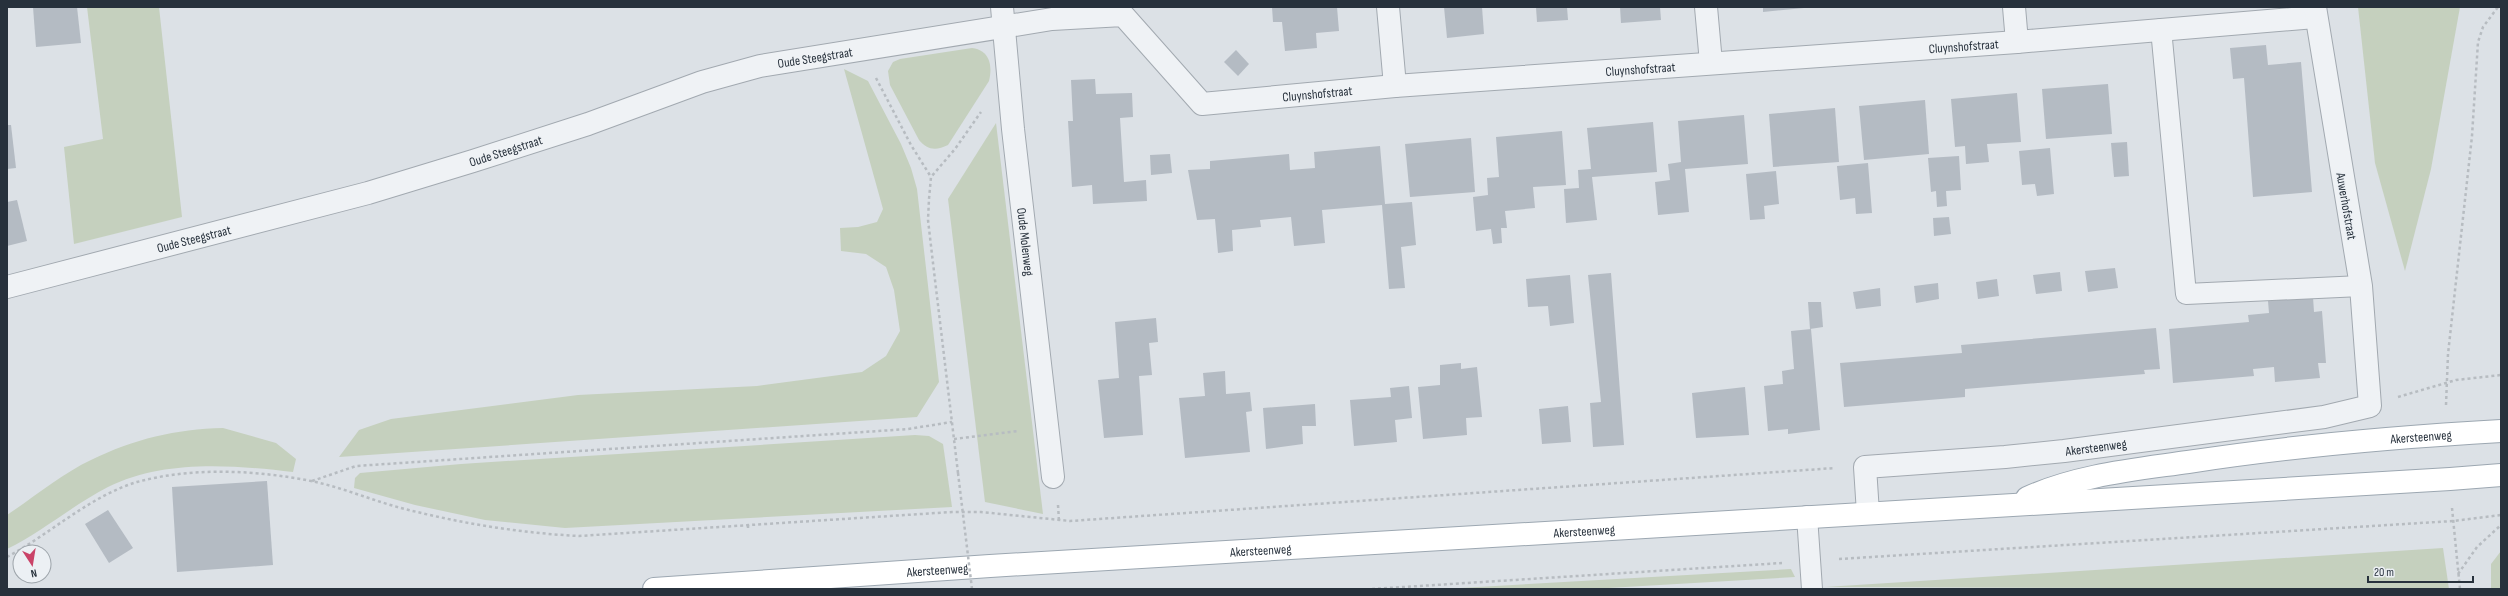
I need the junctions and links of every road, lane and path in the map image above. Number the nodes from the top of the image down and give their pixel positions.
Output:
1 (1388, 7) edge
2 (1706, 7) edge
3 (2014, 7) edge
4 (2498, 7) edge
5 (2315, 12) edge
6 (1004, 16) edge
7 (2161, 29) junction
8 (2017, 42) junction
9 (867, 49) junction
10 (1711, 63) junction
11 (1007, 74) junction
12 (1394, 86) junction
13 (931, 177) junction
14 (2361, 286) junction
15 (7, 287) edge
16 (2501, 375) edge
17 (2445, 383) junction
18 (2398, 397) dead end
19 (2370, 406) joint
20 (2446, 412) dead end
21 (2290, 421) junction
22 (952, 422) junction
23 (2501, 431) edge
24 (1004, 433) dead end
25 (954, 439) junction
26 (2294, 447) junction
27 (1830, 468) dead end
28 (2501, 474) edge
29 (1053, 477) dead end
30 (312, 481) junction
31 (2013, 504) junction
32 (2452, 505) dead end
33 (1868, 513) junction
34 (2501, 515) edge
35 (1807, 516) junction
36 (2453, 521) junction
37 (748, 525) junction
38 (2501, 525) edge
39 (748, 531) dead end
40 (7, 557) edge
41 (1810, 561) junction
42 (2458, 575) junction
43 (654, 589) edge
44 (972, 589) edge
45 (1372, 589) edge
46 (1812, 589) edge
47 (2460, 589) edge

1 - 12 street
2 - 10 street
3 - 8 street
4 - 17 path
5 - 7 street, Cluynshofstraat
5 - 14 street, Auwerhofstraat
6 - 9 street, Oude Steegstraat
6 - 11 street, Oude Molenweg
6 - 12 street, Cluynshofstraat
7 - 8 street, Cluynshofstraat
7 - 14 lane
8 - 10 street, Cluynshofstraat
9 - 13 path
9 - 15 street, Oude Steegstraat
10 - 12 street, Cluynshofstraat
11 - 13 path
11 - 29 street, Oude Molenweg
13 - 22 path
14 - 19 street, Auwerhofstraat
16 - 17 path
17 - 18 path
17 - 20 path
19 - 21 street, Akersteenweg
21 - 26 street
21 - 33 street, Akersteenweg
22 - 25 path
22 - 30 path
23 - 26 main road, Akersteenweg
24 - 25 path
25 - 44 path, bridge
26 - 31 main road, Akersteenweg
27 - 37 path
28 - 31 main road, Akersteenweg
30 - 37 path
30 - 40 path
31 - 33 main road, Akersteenweg
32 - 36 path
33 - 35 main road, Akersteenweg
34 - 36 path
35 - 41 lane
35 - 43 main road, Akersteenweg
36 - 41 path
36 - 42 path
37 - 39 path
38 - 42 path
41 - 45 path
41 - 46 lane
42 - 47 path

